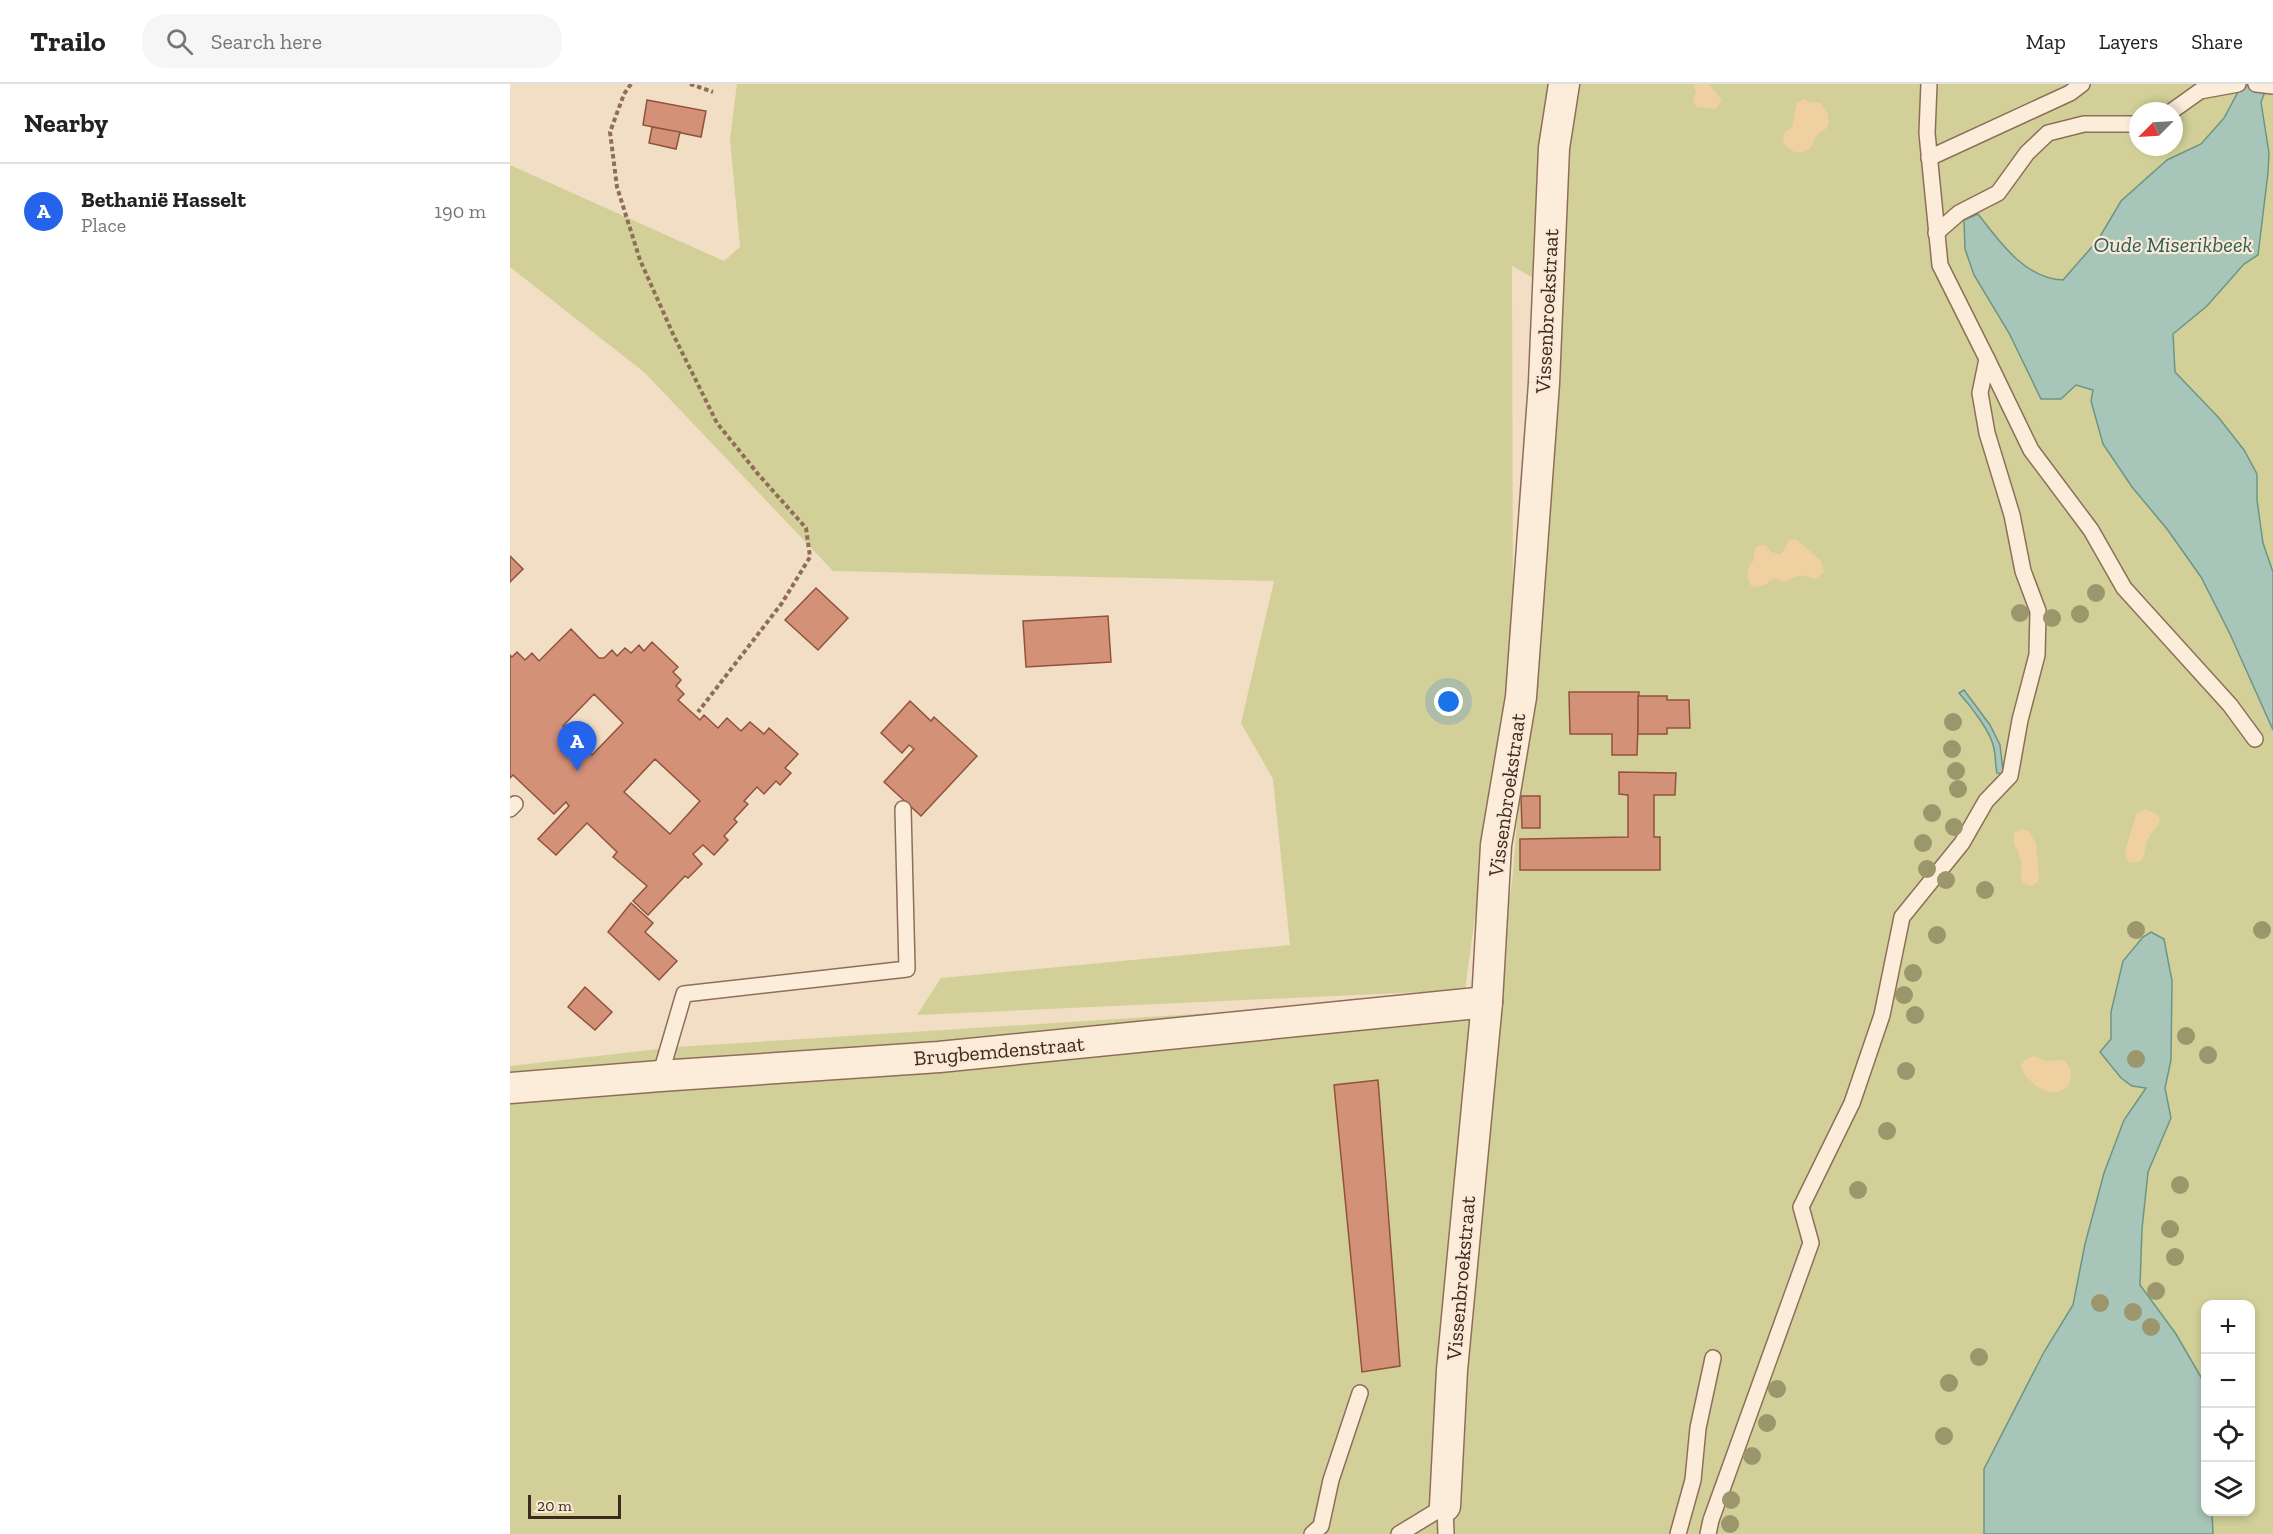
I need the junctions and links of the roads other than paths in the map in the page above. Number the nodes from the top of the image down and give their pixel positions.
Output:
1 (1564, 84) edge
2 (1929, 84) edge
3 (2082, 84) edge
4 (2238, 84) edge
5 (2183, 103) edge
6 (2129, 124) edge
7 (1929, 158) junction
8 (1936, 233) junction
9 (1987, 359) junction
10 (2255, 740) dead end
11 (903, 809) dead end
12 (1487, 1002) junction
13 (660, 1076) junction
14 (510, 1088) edge
15 (1713, 1358) dead end
16 (1360, 1393) dead end
17 (1446, 1520) edge
18 (1312, 1534) edge
19 (1399, 1534) edge
20 (1678, 1534) edge
21 (1708, 1534) edge

1 - 12 street, Vissenbroekstraat
2 - 7 lane
3 - 7 lane
4 - 5 lane
6 - 8 lane
7 - 8 lane
8 - 9 lane
9 - 10 lane
9 - 21 lane
11 - 13 lane
12 - 13 street, Brugbemdenstraat
12 - 17 street, Vissenbroekstraat
13 - 14 street, Brugbemdenstraat
15 - 20 lane
16 - 18 lane
17 - 19 lane

